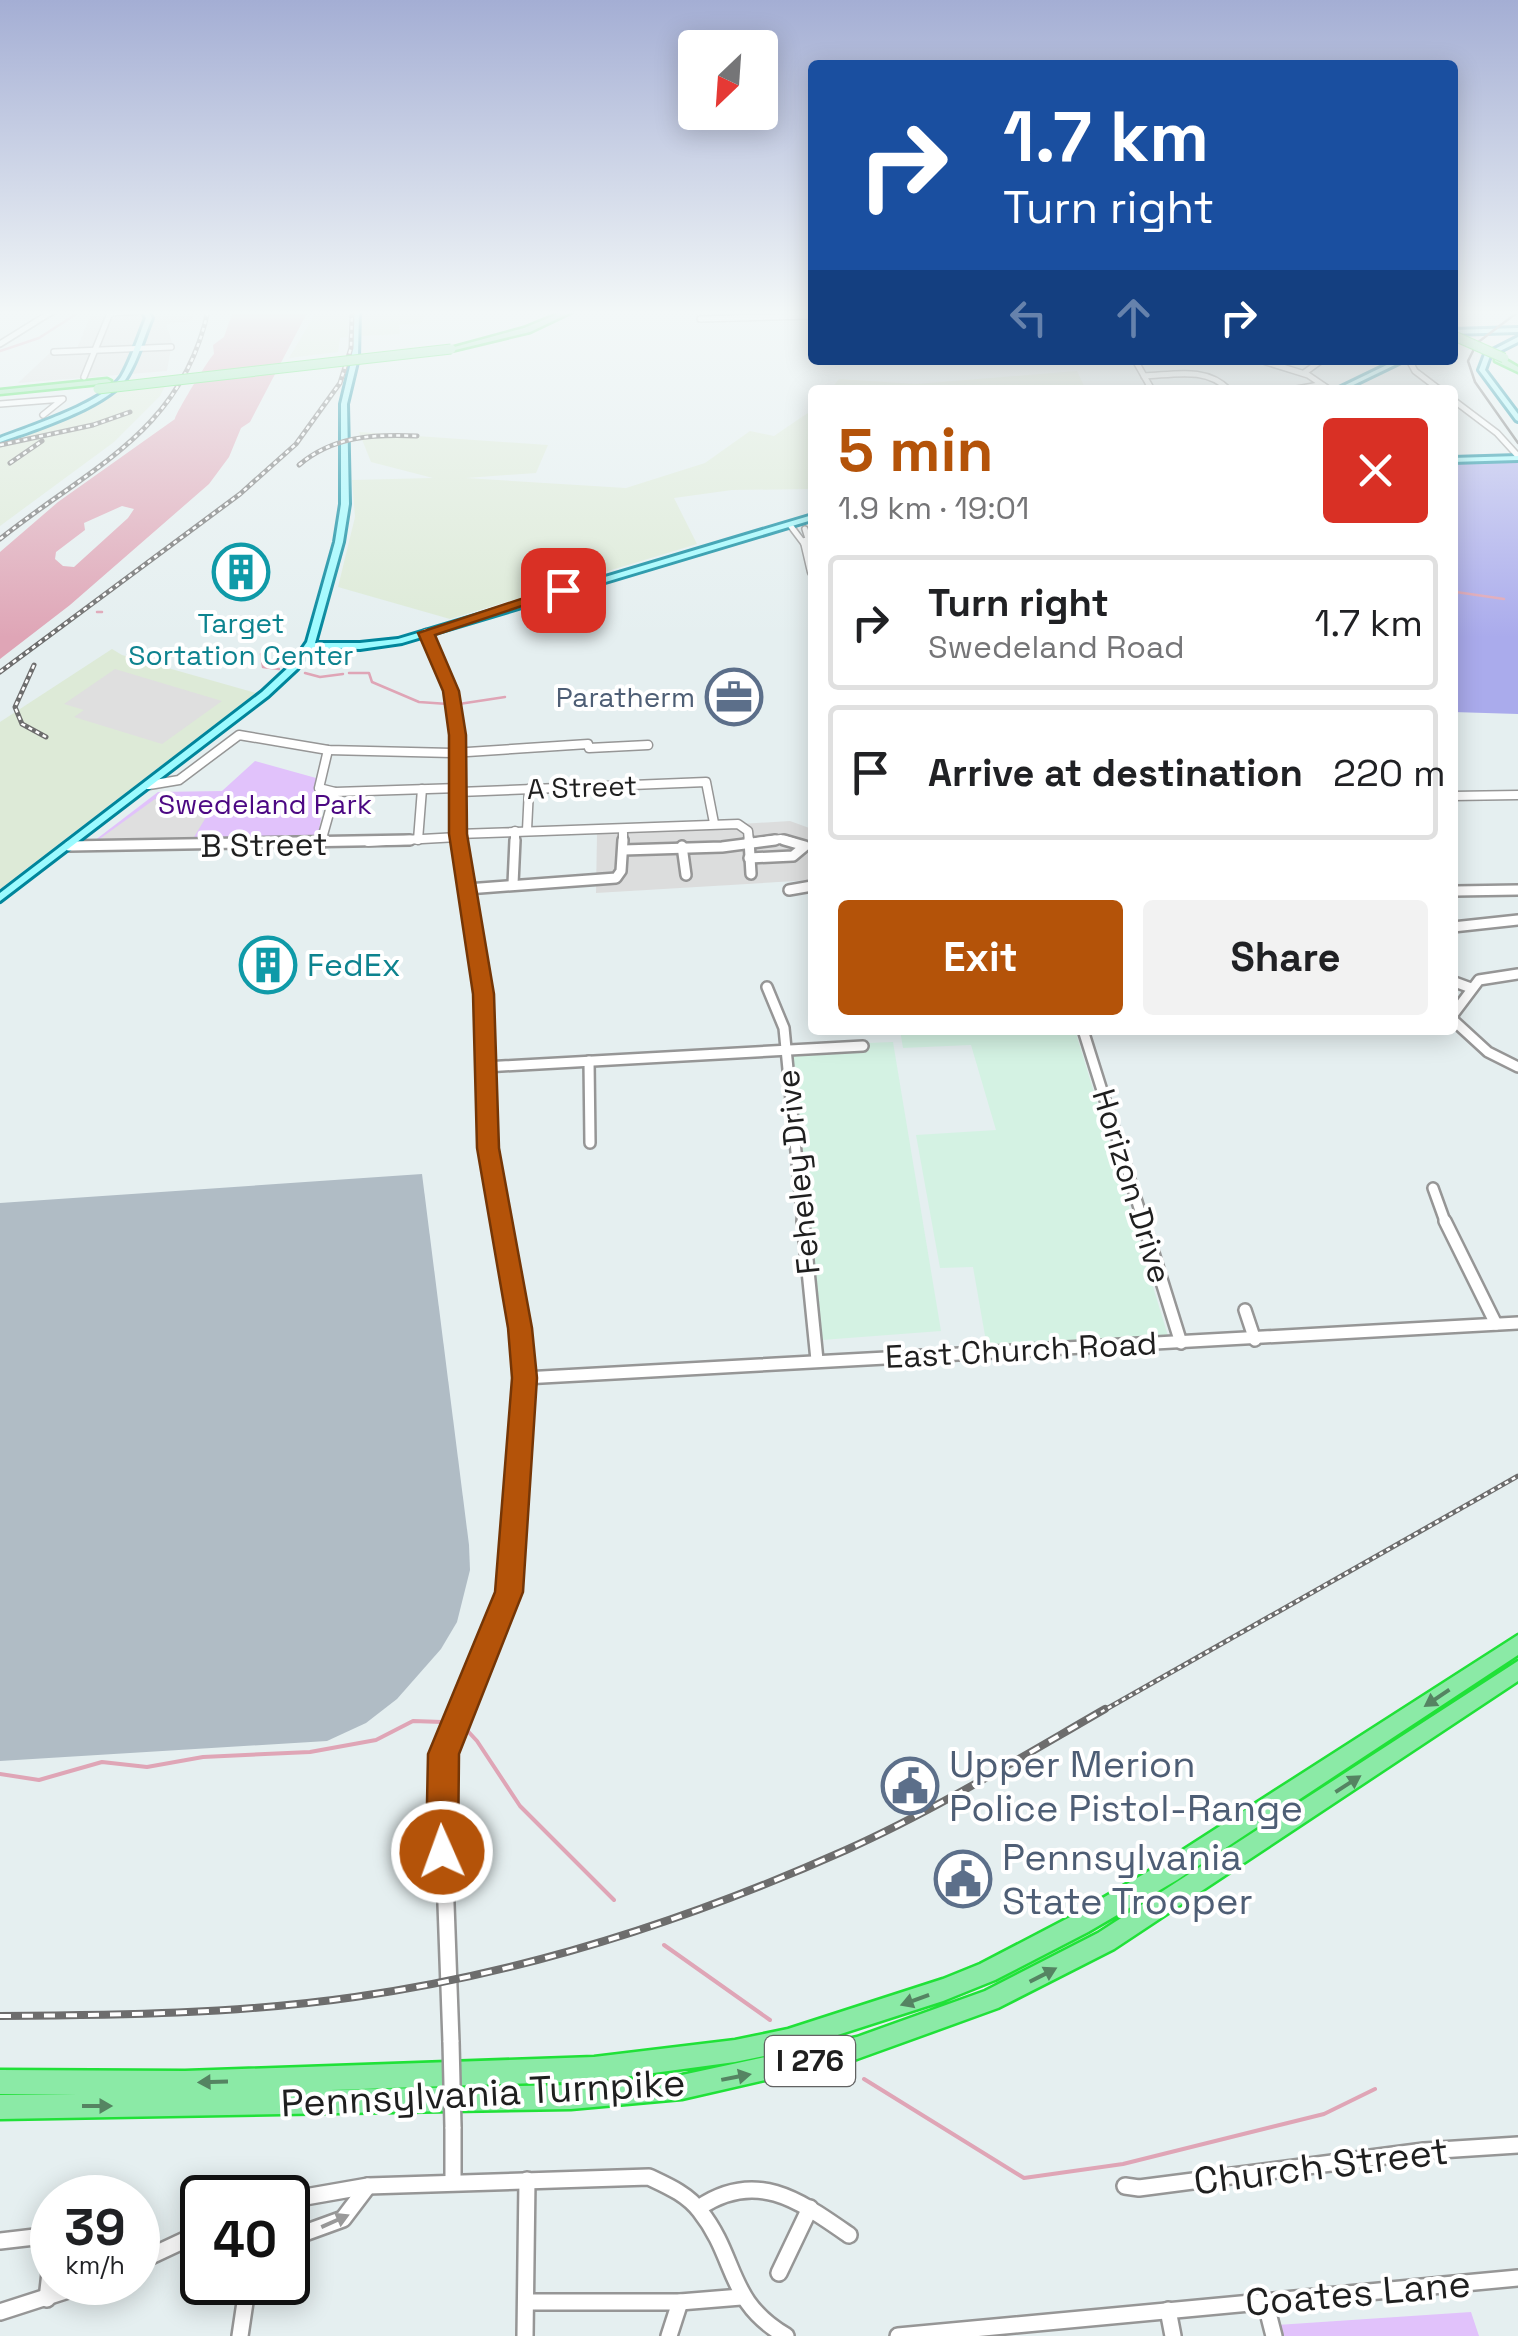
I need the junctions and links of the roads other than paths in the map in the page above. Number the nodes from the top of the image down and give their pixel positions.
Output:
1 (36, 420) edge
2 (53, 420) edge
3 (344, 420) edge
4 (1478, 420) edge
5 (30, 424) dead end
6 (0, 440) edge
7 (1513, 456) edge
8 (1458, 460) edge
9 (808, 519) edge
10 (794, 524) junction
11 (808, 532) edge
12 (808, 556) edge
13 (426, 633) junction
14 (309, 645) junction
15 (338, 646) junction
16 (299, 661) junction
17 (648, 745) dead end
18 (328, 750) junction
19 (460, 752) junction
20 (149, 785) junction
21 (422, 790) junction
22 (459, 790) junction
23 (528, 790) junction
24 (335, 792) junction
25 (1518, 795) edge
26 (1458, 796) edge
27 (714, 823) junction
28 (527, 830) junction
29 (515, 831) junction
30 (622, 833) dead end
31 (458, 836) junction
32 (418, 840) junction
33 (749, 842) junction
34 (322, 844) junction
35 (70, 846) junction
36 (682, 846) junction
37 (623, 850) junction
38 (749, 858) junction
39 (752, 874) dead end
40 (686, 875) dead end
41 (512, 884) junction
42 (808, 887) edge
43 (467, 888) junction
44 (789, 890) dead end
45 (1518, 890) edge
46 (1458, 891) edge
47 (0, 898) edge
48 (1518, 920) edge
49 (1458, 926) edge
50 (1518, 974) edge
51 (1458, 983) edge
52 (768, 987) dead end
53 (1471, 988) junction
54 (1458, 1009) edge
55 (1458, 1024) edge
56 (1085, 1035) edge
57 (863, 1046) dead end
58 (786, 1050) junction
59 (589, 1061) junction
60 (485, 1067) junction
61 (1518, 1067) edge
62 (590, 1143) dead end
63 (1434, 1188) dead end
64 (1245, 1310) dead end
65 (1518, 1322) edge
66 (1496, 1324) junction
67 (1255, 1340) junction
68 (1181, 1342) junction
69 (817, 1360) junction
70 (524, 1378) junction
71 (1518, 1644) edge
72 (1518, 1670) edge
73 (0, 2082) edge
74 (0, 2107) edge
75 (1518, 2146) edge
76 (527, 2180) junction
77 (454, 2182) junction
78 (368, 2186) junction
79 (1125, 2186) dead end
80 (310, 2196) edge
81 (700, 2208) junction
82 (810, 2208) junction
83 (310, 2231) edge
84 (849, 2235) dead end
85 (30, 2237) edge
86 (0, 2240) edge
87 (779, 2274) dead end
88 (1518, 2278) edge
89 (741, 2296) junction
90 (1265, 2301) junction
91 (526, 2302) junction
92 (680, 2302) junction
93 (30, 2304) edge
94 (245, 2305) edge
95 (1168, 2310) junction
96 (0, 2312) edge
97 (976, 2332) edge
98 (240, 2336) edge
99 (524, 2336) edge
100 (669, 2336) edge
101 (786, 2336) edge
102 (898, 2336) edge
103 (1173, 2336) edge
104 (1274, 2336) edge

1 - 5 street
2 - 6 main road
3 - 14 main road
4 - 7 street
7 - 8 main road
9 - 10 main road
10 - 11 street
10 - 12 street
10 - 13 main road
13 - 15 main road
13 - 19 street
14 - 15 main road
14 - 16 main road
15 - 16 main road
16 - 20 main road
17 - 19 street
18 - 19 street
18 - 20 street
18 - 24 street
19 - 22 street
20 - 35 main road
21 - 22 street, A Street
21 - 24 street, A Street
21 - 32 street
22 - 23 street, A Street
22 - 31 street
23 - 27 street, A Street
23 - 28 street
24 - 34 street
25 - 26 street
27 - 28 street, B Street
27 - 33 street
28 - 29 street, B Street
29 - 31 street, B Street
29 - 41 street
30 - 37 street
31 - 32 street, B Street
31 - 43 street
32 - 34 street, B Street
33 - 36 street
33 - 38 street
33 - 38 street
34 - 35 street, B Street
35 - 47 main road
36 - 37 street
36 - 40 street
37 - 41 street
38 - 39 street
41 - 43 street
42 - 44 street
43 - 60 street
45 - 46 street
48 - 49 street
50 - 53 street
51 - 53 street
52 - 58 street, Feheley Drive
53 - 54 street
55 - 61 street
56 - 68 street, Horizon Drive
57 - 58 street
58 - 59 street
58 - 69 street, Feheley Drive
59 - 60 street
59 - 62 street
60 - 70 street
63 - 66 street
64 - 67 street
65 - 66 street, East Church Road
66 - 67 street, East Church Road
67 - 68 street, East Church Road
68 - 69 street, East Church Road
69 - 70 street, East Church Road
70 - 77 street, bridge
71 -> 73 highway, Pennsylvania Turnpike / I 276
74 -> 72 highway, Pennsylvania Turnpike / I 276
75 - 79 street, Church Street
76 - 77 street
76 - 81 street
76 - 91 street
77 - 78 street
78 - 80 street
83 -> 78 street
81 - 82 street
81 - 89 street
82 - 84 street
82 - 87 street
85 - 86 street
88 - 90 street, Coates Lane
89 - 92 street
89 - 101 street
90 - 95 street, Coates Lane
90 - 104 street
91 - 92 street
91 - 99 street
92 - 100 street
93 - 96 street
94 - 98 street
95 - 97 street, Coates Lane
95 - 103 street
97 - 102 street, Coates Lane

